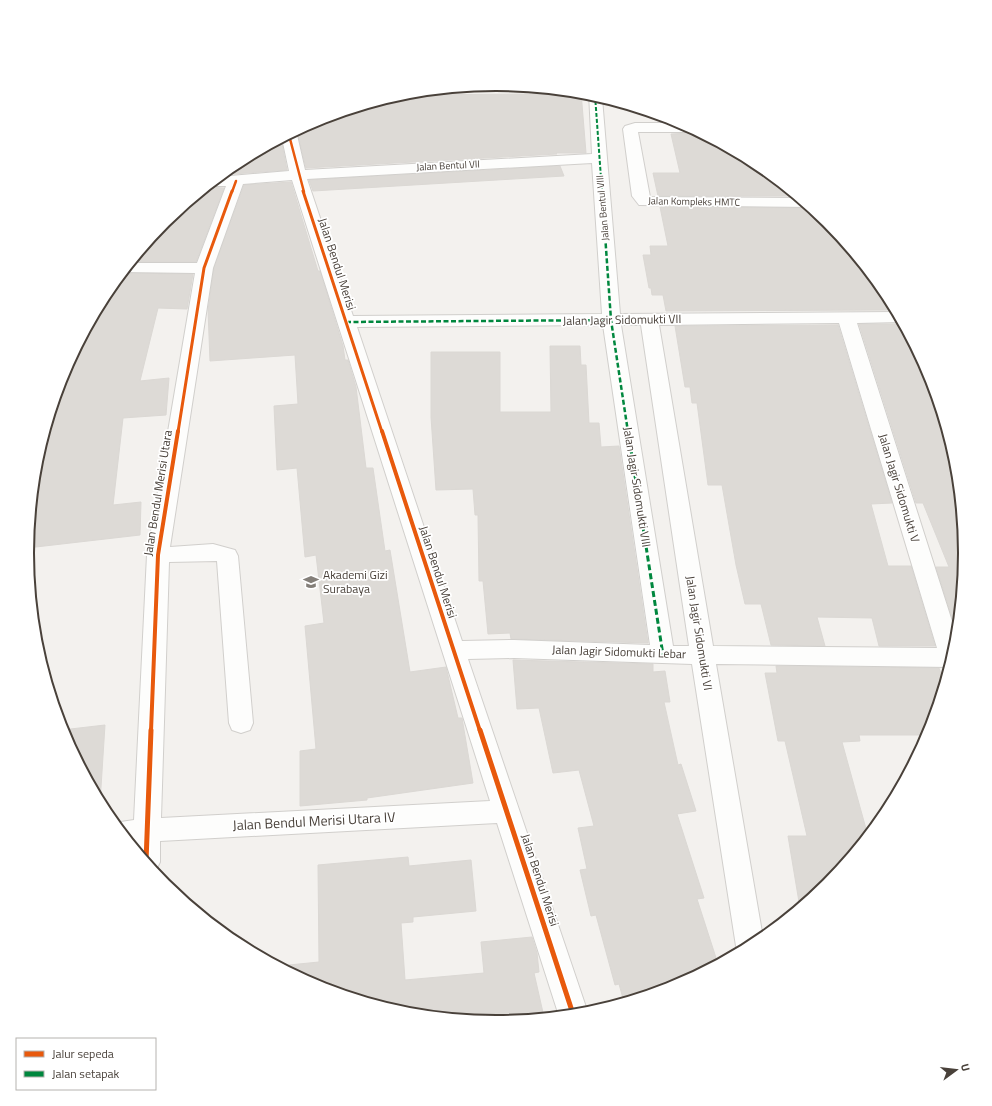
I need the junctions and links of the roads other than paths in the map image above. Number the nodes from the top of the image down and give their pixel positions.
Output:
1 (595, 102) edge
2 (677, 128) edge
3 (290, 140) edge
4 (598, 158) junction
5 (298, 175) junction
6 (236, 181) junction
7 (221, 182) edge
8 (797, 203) edge
9 (132, 268) edge
10 (204, 268) junction
11 (846, 317) junction
12 (893, 317) edge
13 (628, 320) junction
14 (346, 322) junction
15 (158, 555) junction
16 (948, 646) edge
17 (454, 650) junction
18 (682, 655) junction
19 (946, 657) edge
20 (241, 723) dead end
21 (507, 811) junction
22 (148, 830) junction
23 (127, 832) edge
24 (146, 855) edge
25 (749, 940) edge
26 (571, 1008) edge

1 - 4 street, Jalan Bentul VIII
2 - 8 street, Jalan Kompleks HMTC
3 - 5 street, Jalan Bendul Merisi
4 - 5 street, Jalan Bentul VII
4 - 13 street, Jalan Bentul VIII
5 - 6 street, Jalan Bentul VII
5 - 14 street, Jalan Bendul Merisi
6 - 7 street, Jalan Bentul VII
6 - 10 street, Jalan Bendul Merisi Utara
9 - 10 street
10 - 15 street, Jalan Bendul Merisi Utara
11 - 12 street, Jalan Jagir Sidomukti VII
11 - 13 street, Jalan Jagir Sidomukti VII
11 - 16 street, Jalan Jagir Sidomukti V
13 - 14 street, Jalan Jagir Sidomukti VII
13 - 18 street, Jalan Jagir Sidomukti VI
13 - 18 street, Jalan Jagir Sidomukti VIII
14 - 17 street, Jalan Bendul Merisi
15 - 20 street
15 - 22 street, Jalan Bendul Merisi Utara
17 - 18 street, Jalan Jagir Sidomukti Lebar
17 - 21 street, Jalan Bendul Merisi
18 - 19 street, Jalan Jagir Sidomukti Lebar
18 - 25 street, Jalan Jagir Sidomukti VI
21 - 22 street, Jalan Bendul Merisi Utara IV
21 - 26 street, Jalan Bendul Merisi
22 - 23 street, Jalan Bendul Merisi Utara IV
22 - 24 street, Jalan Bendul Merisi Utara

